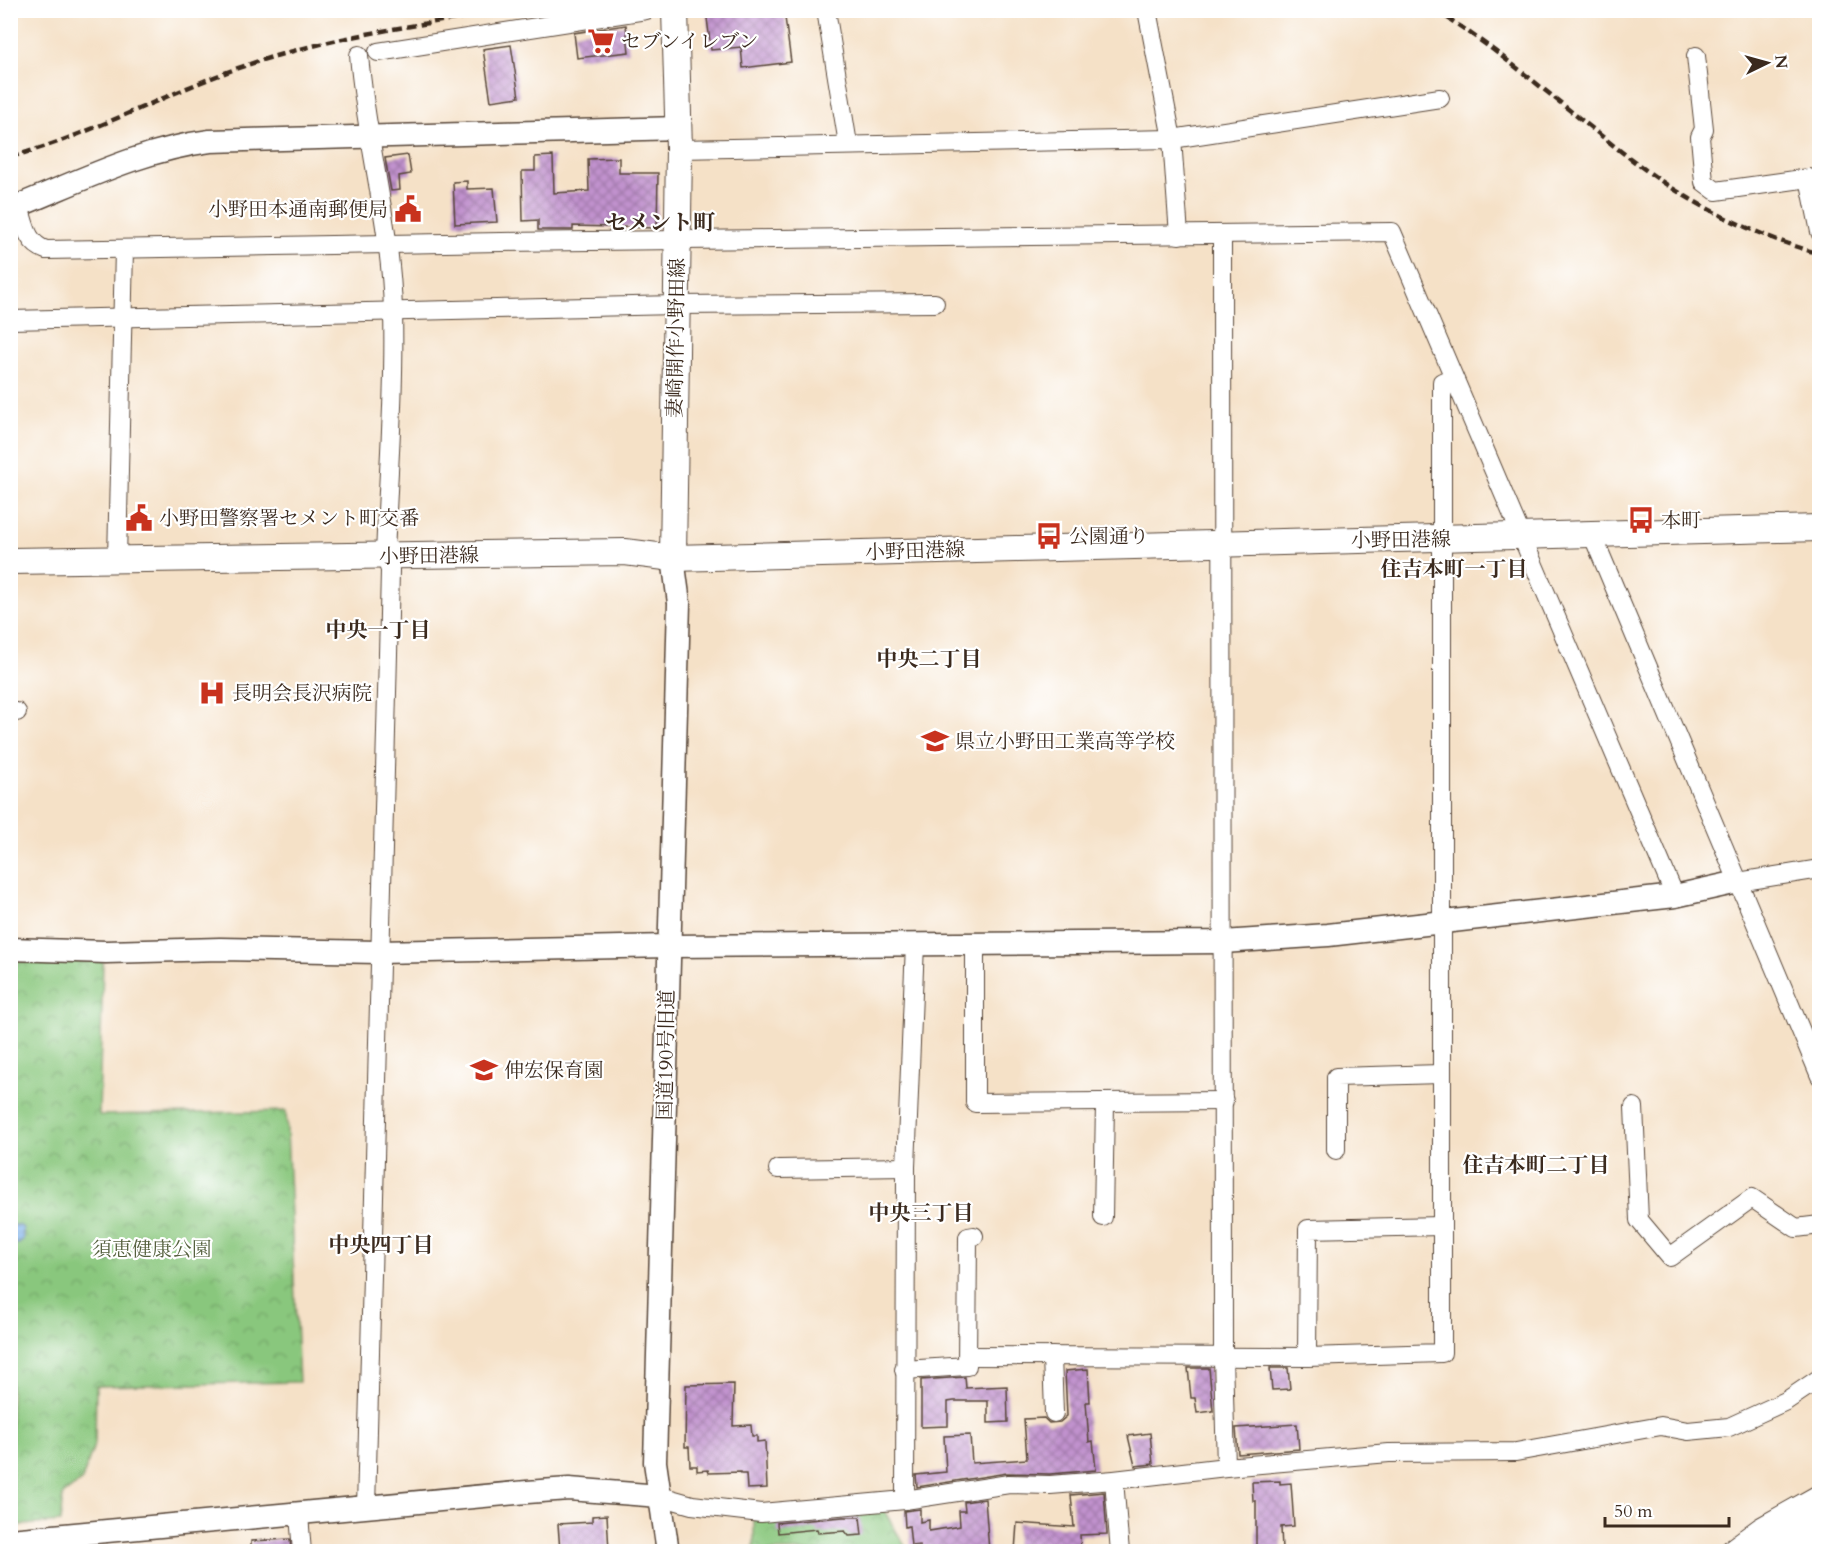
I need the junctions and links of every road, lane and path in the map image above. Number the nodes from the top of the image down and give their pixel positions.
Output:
1 (646, 10) edge
2 (675, 10) edge
3 (826, 10) edge
4 (1147, 10) edge
5 (378, 52) dead end
6 (359, 55) dead end
7 (1696, 56) dead end
8 (1440, 98) dead end
9 (369, 135) junction
10 (679, 138) junction
11 (1172, 139) junction
12 (848, 144) junction
13 (15, 207) edge
14 (1820, 232) edge
15 (1222, 234) junction
16 (1179, 235) junction
17 (677, 242) junction
18 (388, 244) junction
19 (124, 249) junction
20 (935, 303) dead end
21 (676, 305) junction
22 (393, 312) junction
23 (124, 318) junction
24 (10, 320) edge
25 (1453, 377) junction
26 (1820, 528) edge
27 (1592, 534) junction
28 (1522, 537) junction
29 (1443, 539) junction
30 (1224, 543) junction
31 (386, 556) junction
32 (674, 558) junction
33 (117, 560) junction
34 (10, 561) edge
35 (1820, 869) edge
36 (1738, 882) junction
37 (1675, 896) junction
38 (1443, 921) junction
39 (1224, 942) junction
40 (915, 944) junction
41 (975, 944) junction
42 (669, 946) junction
43 (10, 949) edge
44 (378, 952) junction
45 (1441, 1074) junction
46 (1820, 1076) edge
47 (1224, 1101) junction
48 (1106, 1103) junction
49 (1634, 1107) dead end
50 (1336, 1150) dead end
51 (906, 1167) junction
52 (778, 1169) dead end
53 (1103, 1217) dead end
54 (1820, 1225) edge
55 (1441, 1227) junction
56 (974, 1236) dead end
57 (968, 1356) junction
58 (1052, 1356) junction
59 (1223, 1356) junction
60 (1307, 1357) junction
61 (904, 1370) junction
62 (1820, 1378) edge
63 (1054, 1413) dead end
64 (1226, 1467) junction
65 (1114, 1480) junction
66 (660, 1496) junction
67 (905, 1500) junction
68 (1820, 1500) edge
69 (366, 1508) junction
70 (299, 1515) junction
71 (1820, 1528) edge
72 (10, 1540) edge
73 (302, 1551) edge
74 (668, 1551) edge
75 (1120, 1551) edge
76 (1736, 1551) edge
77 (1779, 1551) edge

1 - 5 street
2 - 10 main road, 妻崎開作小野田線
3 - 12 street
4 - 11 street
6 - 9 street
7 - 14 street
8 - 11 street
9 - 10 street
9 - 13 street
9 - 18 street
10 - 12 street
10 - 17 main road, 妻崎開作小野田線
11 - 12 street
11 - 16 street
13 - 19 street
15 - 16 street
15 - 25 street
15 - 30 street
16 - 17 street
17 - 18 street
17 - 21 main road, 妻崎開作小野田線
18 - 19 street
18 - 22 street
19 - 23 street
20 - 21 street
21 - 22 street
21 - 32 main road, 妻崎開作小野田線
22 - 23 street
22 - 31 street
23 - 24 street
23 - 33 street
25 - 28 street
25 - 29 street
26 - 27 main road, 小野田港線
27 - 28 main road, 小野田港線
27 - 36 street
28 - 29 main road, 小野田港線
28 - 37 street
29 - 30 main road, 小野田港線
29 - 38 street
30 - 32 main road, 小野田港線
30 - 39 street
31 - 32 main road, 小野田港線
31 - 33 main road, 小野田港線
31 - 44 street
32 - 42 street, 国道190号旧道
33 - 34 main road, 小野田港線
35 - 36 street
36 - 37 street
36 - 46 street
37 - 38 street
38 - 39 street
38 - 45 street
39 - 41 street
39 - 47 street
40 - 41 street
40 - 42 street
40 - 51 street
41 - 48 street
42 - 44 street
42 - 66 street, 国道190号旧道
43 - 44 street
44 - 69 street
45 - 50 street
45 - 55 street
47 - 48 street
47 - 59 street
48 - 53 street
49 - 54 street
51 - 52 street
51 - 61 street
55 - 60 street
55 - 60 street
56 - 57 street
57 - 58 street
57 - 61 street
58 - 59 street
58 - 63 street
59 - 60 street
59 - 64 street
61 - 67 street
62 - 64 street
64 - 65 street
65 - 67 street
65 - 75 street
66 - 67 street
66 - 69 street
66 - 74 street, 国道190号旧道
68 - 76 highway
69 - 70 street
70 - 72 street
70 - 73 street
71 - 77 highway

